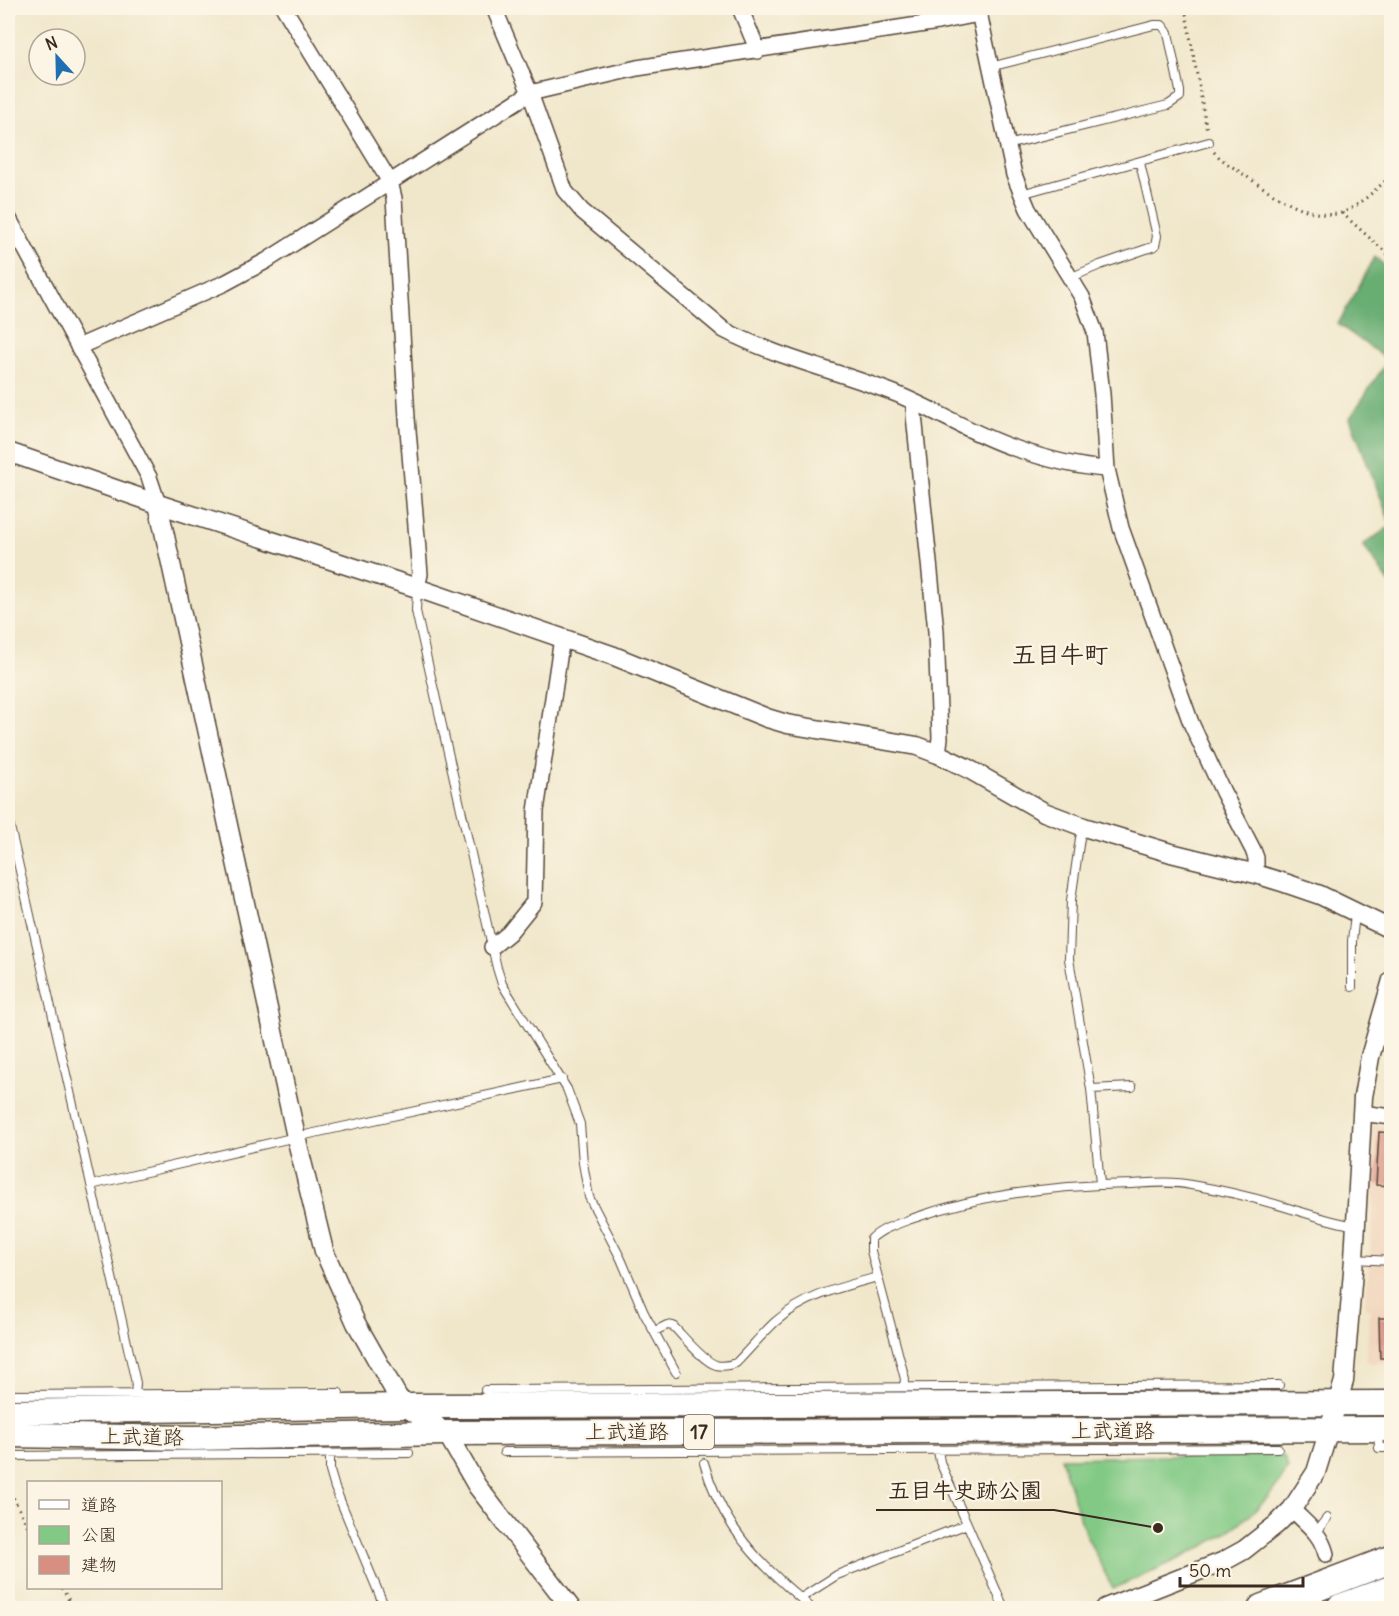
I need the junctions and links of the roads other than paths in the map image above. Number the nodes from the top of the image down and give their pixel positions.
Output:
1 (284, 8) edge
2 (494, 8) edge
3 (740, 8) edge
4 (978, 10) edge
5 (758, 51) junction
6 (990, 67) junction
7 (530, 93) junction
8 (1209, 142) road end
9 (1007, 145) junction
10 (1140, 163) junction
11 (390, 182) junction
12 (1021, 194) junction
13 (8, 217) edge
14 (1072, 277) junction
15 (78, 347) junction
16 (914, 403) junction
17 (8, 452) edge
18 (1107, 469) junction
19 (158, 504) junction
20 (417, 588) junction
21 (562, 638) junction
22 (938, 753) junction
23 (8, 818) edge
24 (1084, 827) junction
25 (1256, 874) junction
26 (1355, 912) junction
27 (1392, 930) edge
28 (492, 947) junction
29 (1392, 980) edge
30 (1352, 987) dead end
31 (562, 1079) junction
32 (1132, 1087) dead end
33 (1090, 1089) junction
34 (1361, 1113) junction
35 (1392, 1117) edge
36 (296, 1137) junction
37 (1100, 1184) junction
38 (91, 1185) junction
39 (1356, 1226) junction
40 (1354, 1259) junction
41 (1392, 1261) edge
42 (878, 1277) junction
43 (655, 1331) junction
44 (676, 1372) dead end
45 (1279, 1385) dead end
46 (904, 1386) junction
47 (485, 1390) dead end
48 (339, 1393) dead end
49 (135, 1394) junction
50 (8, 1395) edge
51 (1093, 1396) junction
52 (632, 1397) junction
53 (1392, 1403) edge
54 (1337, 1405) junction
55 (405, 1406) junction
56 (8, 1412) edge
57 (1328, 1430) junction
58 (444, 1433) junction
59 (1387, 1435) edge
60 (8, 1436) edge
61 (1159, 1439) junction
62 (734, 1442) junction
63 (193, 1446) junction
64 (1278, 1448) dead end
65 (938, 1450) junction
66 (504, 1452) dead end
67 (409, 1453) dead end
68 (330, 1454) junction
69 (8, 1456) edge
70 (704, 1463) dead end
71 (1292, 1509) junction
72 (1327, 1518) dead end
73 (967, 1524) junction
74 (1316, 1532) junction
75 (1326, 1554) tunnel mouth
76 (1392, 1559) edge
77 (1392, 1589) edge
78 (801, 1598) junction
79 (385, 1608) edge
80 (571, 1608) edge
81 (811, 1608) edge
82 (1004, 1608) edge
83 (1105, 1608) edge
84 (1262, 1608) edge
85 (1340, 1608) edge

1 - 11 street
2 - 7 street
3 - 5 street
4 - 5 street
4 - 6 street
5 - 7 street
6 - 9 street
6 - 9 lane
7 - 11 street
7 - 16 street
8 - 10 lane
9 - 12 street
10 - 12 lane
10 - 14 lane
11 - 15 street
11 - 20 street
12 - 14 street
13 - 15 street
14 - 18 street
15 - 19 street
16 - 18 street
16 - 22 street
17 - 19 street
18 - 25 street
19 - 20 street
19 - 36 street
20 - 21 street
20 - 28 lane
21 - 22 street
21 - 28 street
22 - 24 street
23 - 38 lane
24 - 25 street
24 - 33 lane
25 - 26 street
26 - 27 street
26 - 30 lane
28 - 31 lane
29 - 34 street
31 - 36 lane
31 - 43 lane
32 - 33 lane
33 - 37 lane
34 - 35 street
34 - 39 street
36 - 38 lane
36 - 55 street
37 - 39 lane
37 - 42 lane
38 - 49 lane
39 - 40 street
40 - 41 lane
40 - 54 street
42 - 43 lane
42 - 46 lane
43 - 44 lane
45 - 51 lane
46 - 51 lane
46 - 52 lane
47 - 52 lane
48 - 49 lane
49 - 50 lane
51 - 52 highway, 上武道路 / 17
51 - 54 highway, 上武道路 / 17
52 - 55 highway, 上武道路 / 17
53 - 54 highway, 上武道路 / 17
54 - 57 street
55 - 56 highway, 上武道路 / 17
55 - 58 street
57 - 59 highway, 上武道路 / 17
57 - 61 highway, 上武道路 / 17
57 - 71 street
58 - 62 highway, 上武道路 / 17
58 - 63 highway, 上武道路 / 17
58 - 80 street
60 - 63 highway, 上武道路 / 17
61 - 62 highway, 上武道路 / 17
61 - 64 lane
61 - 65 lane
62 - 65 lane
62 - 66 lane
63 - 68 lane
63 - 69 lane
65 - 73 lane
67 - 68 lane
68 - 79 lane
70 - 78 lane
71 - 74 street
71 - 83 street
72 - 74 lane
73 - 78 lane
73 - 82 lane
74 - 75 street
76 - 84 highway
77 - 85 highway
78 - 81 lane

